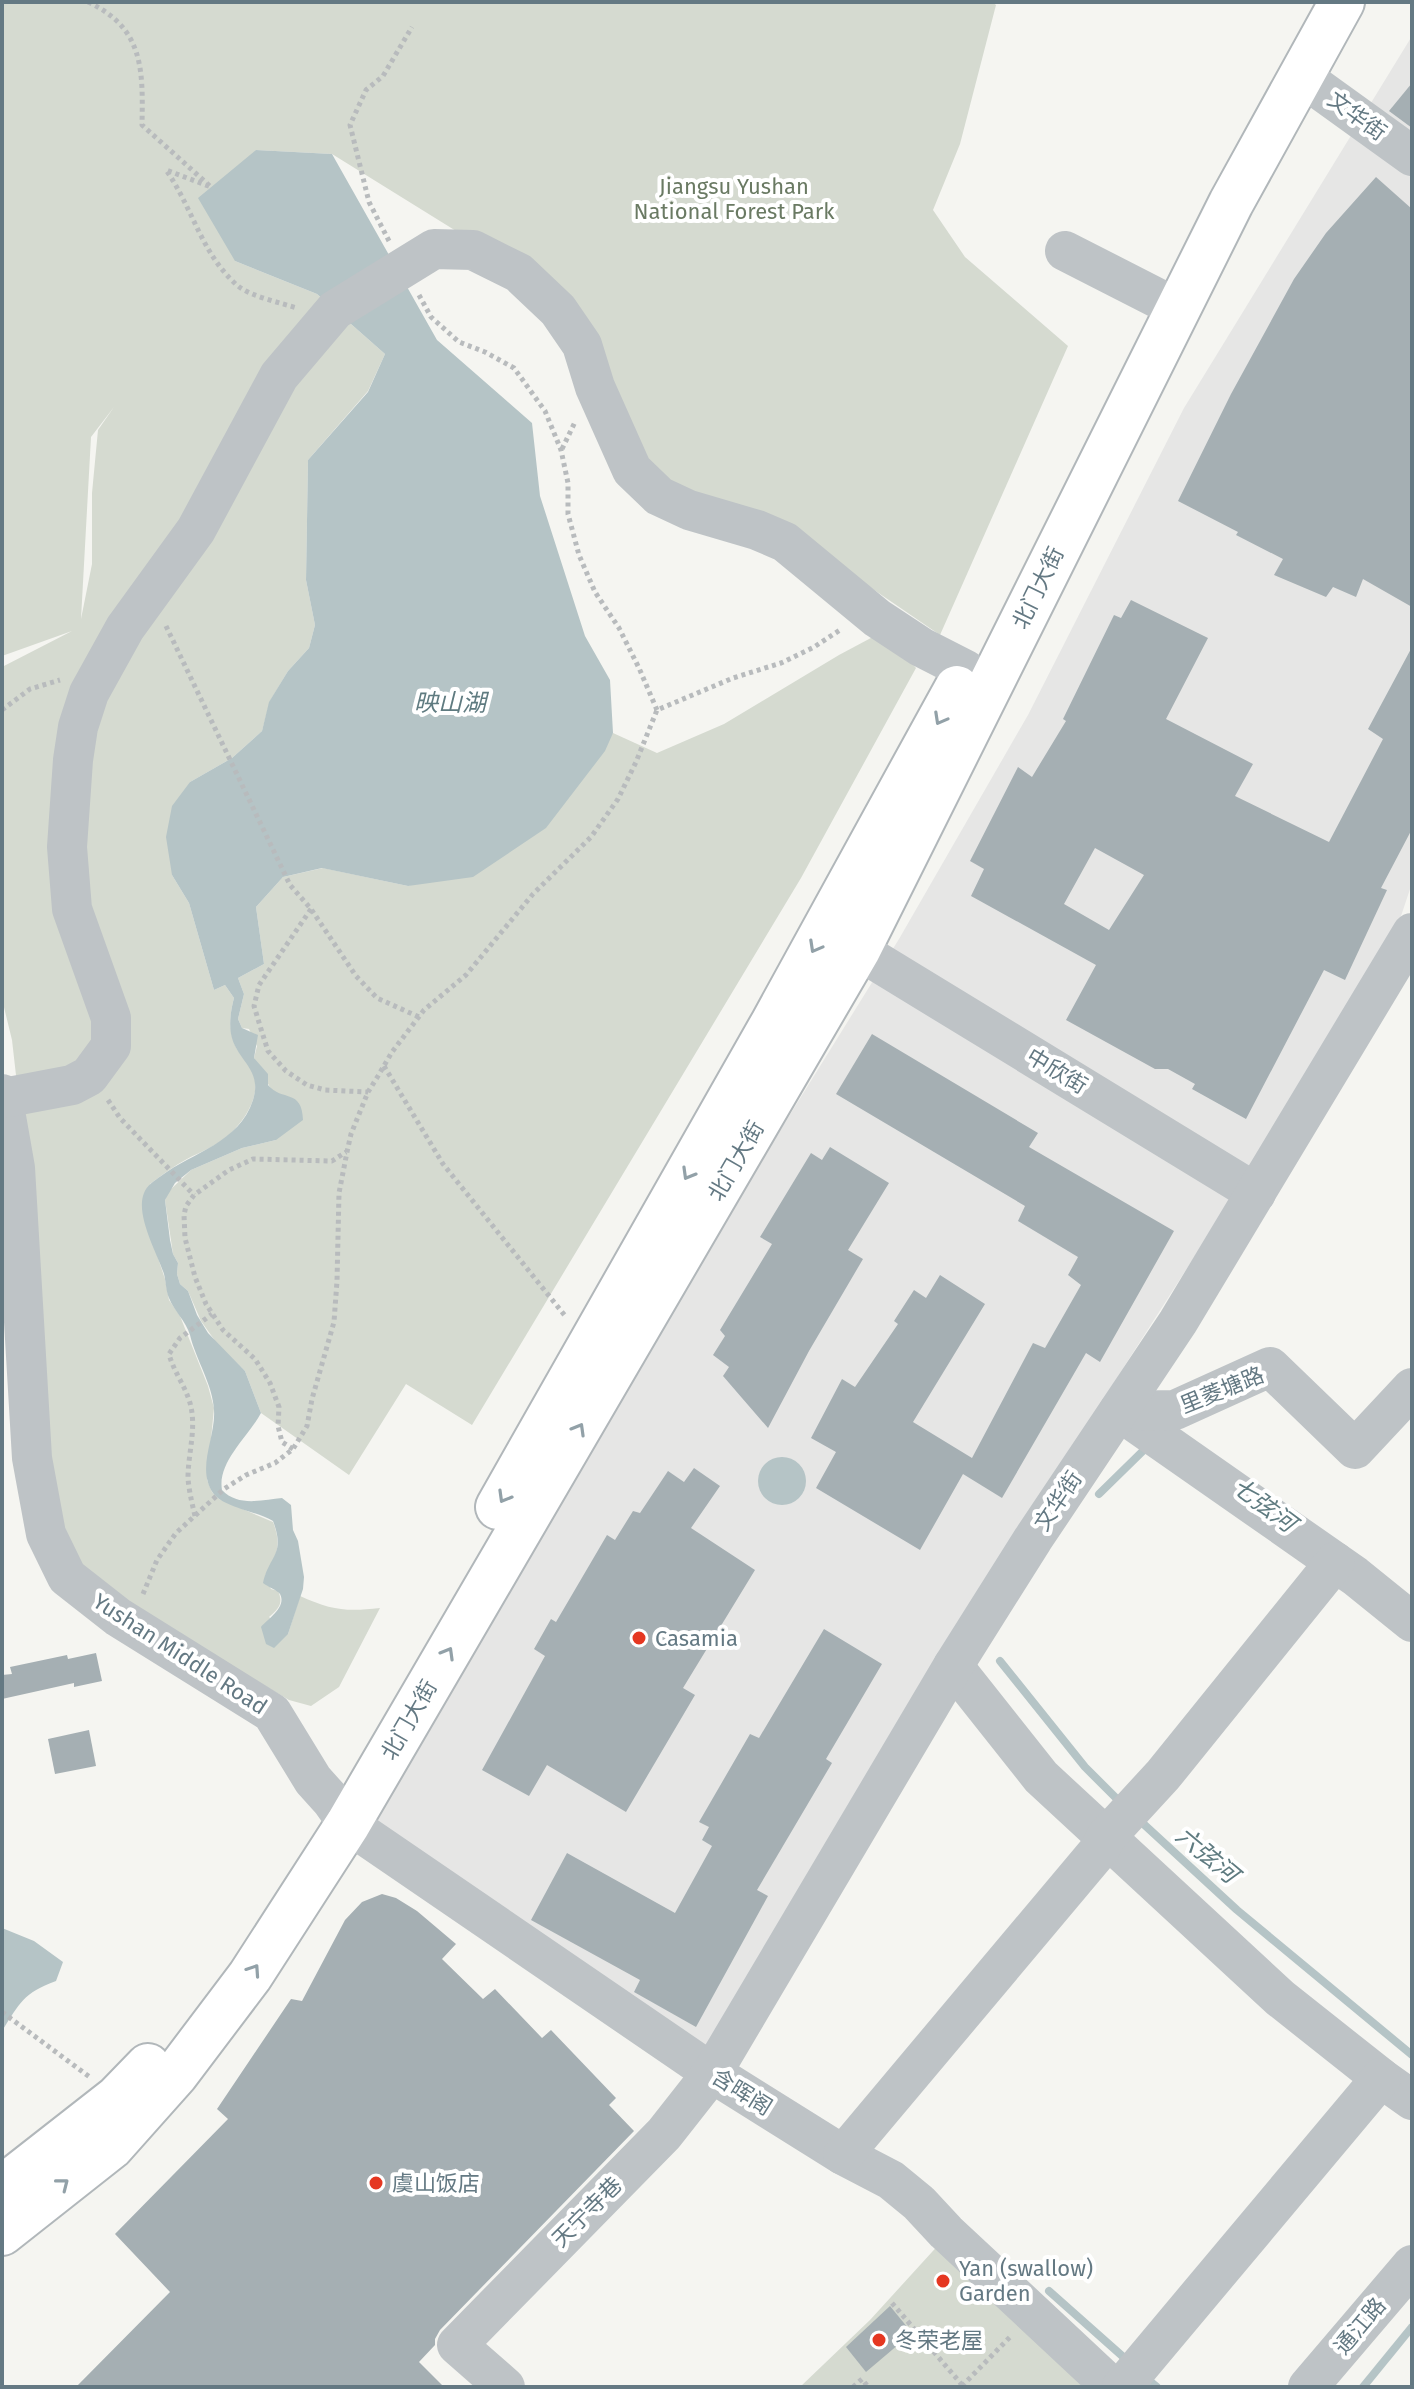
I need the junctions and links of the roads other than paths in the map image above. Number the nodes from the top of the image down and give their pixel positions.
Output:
1 (1308, 2) edge
2 (1342, 2) edge
3 (1301, 76) junction
4 (1412, 156) edge
5 (1065, 251) dead end
6 (1159, 299) junction
7 (966, 670) junction
8 (1412, 933) edge
9 (858, 950) junction
10 (2, 1096) edge
11 (1256, 1193) junction
12 (1412, 1388) edge
13 (1119, 1411) junction
14 (1325, 1575) junction
15 (1412, 1622) edge
16 (953, 1666) junction
17 (340, 1812) junction
18 (1124, 1818) junction
19 (712, 2073) junction
20 (1397, 2089) edge
21 (843, 2155) junction
22 (2, 2188) edge
23 (2, 2233) edge
24 (1412, 2265) edge
25 (1125, 2379) edge
26 (505, 2387) edge
27 (1308, 2387) edge

1 - 6 main road, 北门大街
2 - 3 main road, 北门大街
3 - 4 street, 文华街
3 - 9 main road, 北门大街
5 - 6 street
6 - 7 main road, 北门大街
7 - 10 street
7 -> 17 main road, 北门大街
8 - 11 street, 文华街
9 - 11 street, 中欣街
17 -> 9 main road, 北门大街
10 - 17 street, Yushan Middle Road
11 - 13 street, 文华街
12 - 13 street, 里菱塘路
13 - 14 street
13 - 16 street, 文华街
14 - 15 street
14 - 18 street
16 - 18 street
16 - 19 street, 文华街
17 - 19 street, 含晖阁
17 - 22 main road, 北门大街
23 -> 17 main road, 北门大街
18 - 20 street
18 - 21 street
19 - 21 street, 含晖阁
19 - 26 street, 天宁寺巷
20 - 25 street
21 - 25 street, 含晖阁
24 - 27 street, 通江路

